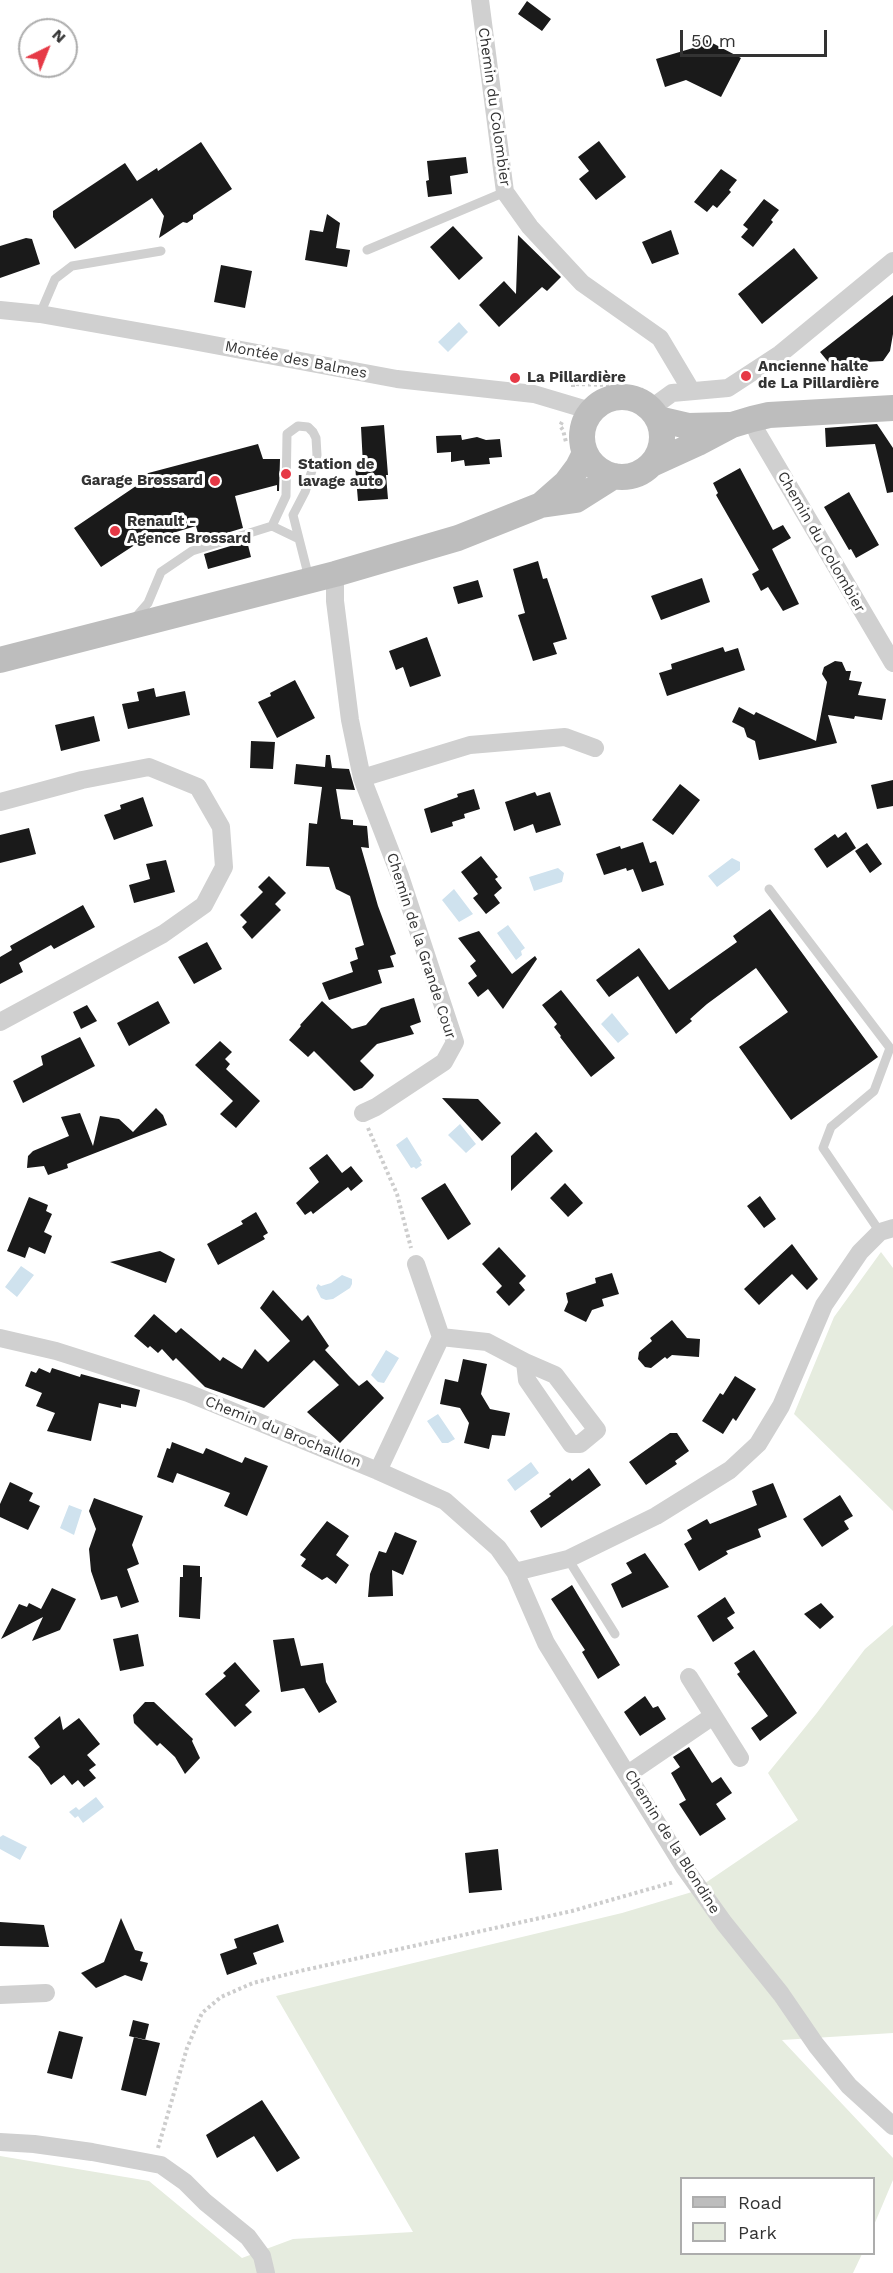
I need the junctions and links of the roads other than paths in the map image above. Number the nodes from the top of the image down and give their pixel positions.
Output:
1 (480, 0) edge
2 (505, 192) junction
3 (366, 250) dead end
4 (162, 251) dead end
5 (893, 261) edge
6 (0, 310) edge
7 (40, 314) junction
8 (691, 390) junction
9 (581, 408) junction
10 (893, 408) edge
11 (654, 414) junction
12 (742, 422) junction
13 (577, 453) junction
14 (652, 464) junction
15 (614, 476) junction
16 (541, 506) junction
17 (272, 526) junction
18 (299, 539) junction
19 (335, 574) junction
20 (309, 580) junction
21 (127, 628) junction
22 (0, 660) edge
23 (893, 663) edge
24 (595, 748) dead end
25 (362, 778) junction
26 (0, 802) edge
27 (769, 889) dead end
28 (0, 1022) edge
29 (363, 1113) road end
30 (886, 1230) edge
31 (416, 1264) road end
32 (441, 1337) junction
33 (0, 1338) edge
34 (525, 1362) junction
35 (378, 1471) junction
36 (568, 1559) junction
37 (515, 1572) junction
38 (523, 1593) joint
39 (615, 1634) dead end
40 (689, 1677) dead end
41 (713, 1716) junction
42 (740, 1758) dead end
43 (628, 1774) junction
44 (46, 1993) dead end
45 (0, 1995) edge
46 (893, 2126) edge
47 (0, 2142) edge
48 (266, 2273) edge

1 - 2 street, Chemin du Colombier
2 - 3 lane
2 - 8 street, Chemin du Colombier
4 - 7 lane
5 - 8 street
6 - 7 street, Montée des Balmes
7 - 9 street, Montée des Balmes
8 - 11 street
9 - 11 main road
9 - 13 main road
10 - 12 main road
11 - 12 main road
11 - 14 main road
12 - 14 main road
12 - 23 street, Chemin du Colombier
13 - 15 main road
13 - 16 main road
14 - 15 main road
15 - 16 main road
16 - 19 main road
17 - 18 lane
17 - 18 lane
17 - 21 lane
18 - 20 lane
19 - 20 main road
19 - 25 street, Chemin de la Grande Cour
20 - 21 main road
21 - 22 main road
24 - 25 street
25 - 29 street, Chemin de la Grande Cour
26 - 28 street
27 - 30 lane
30 - 36 street
31 - 32 street
32 - 34 street
32 - 35 street
33 - 35 street, Chemin du Brochaillon
34 - 34 street
35 - 37 street, Chemin du Brochaillon
36 - 37 street
36 - 39 lane
37 - 38 street, Chemin du Brochaillon
38 - 43 street, Chemin de la Blondine
40 - 41 street
41 - 42 street
41 - 43 street
43 - 46 street, Chemin de la Blondine
44 - 45 street
47 - 48 street

